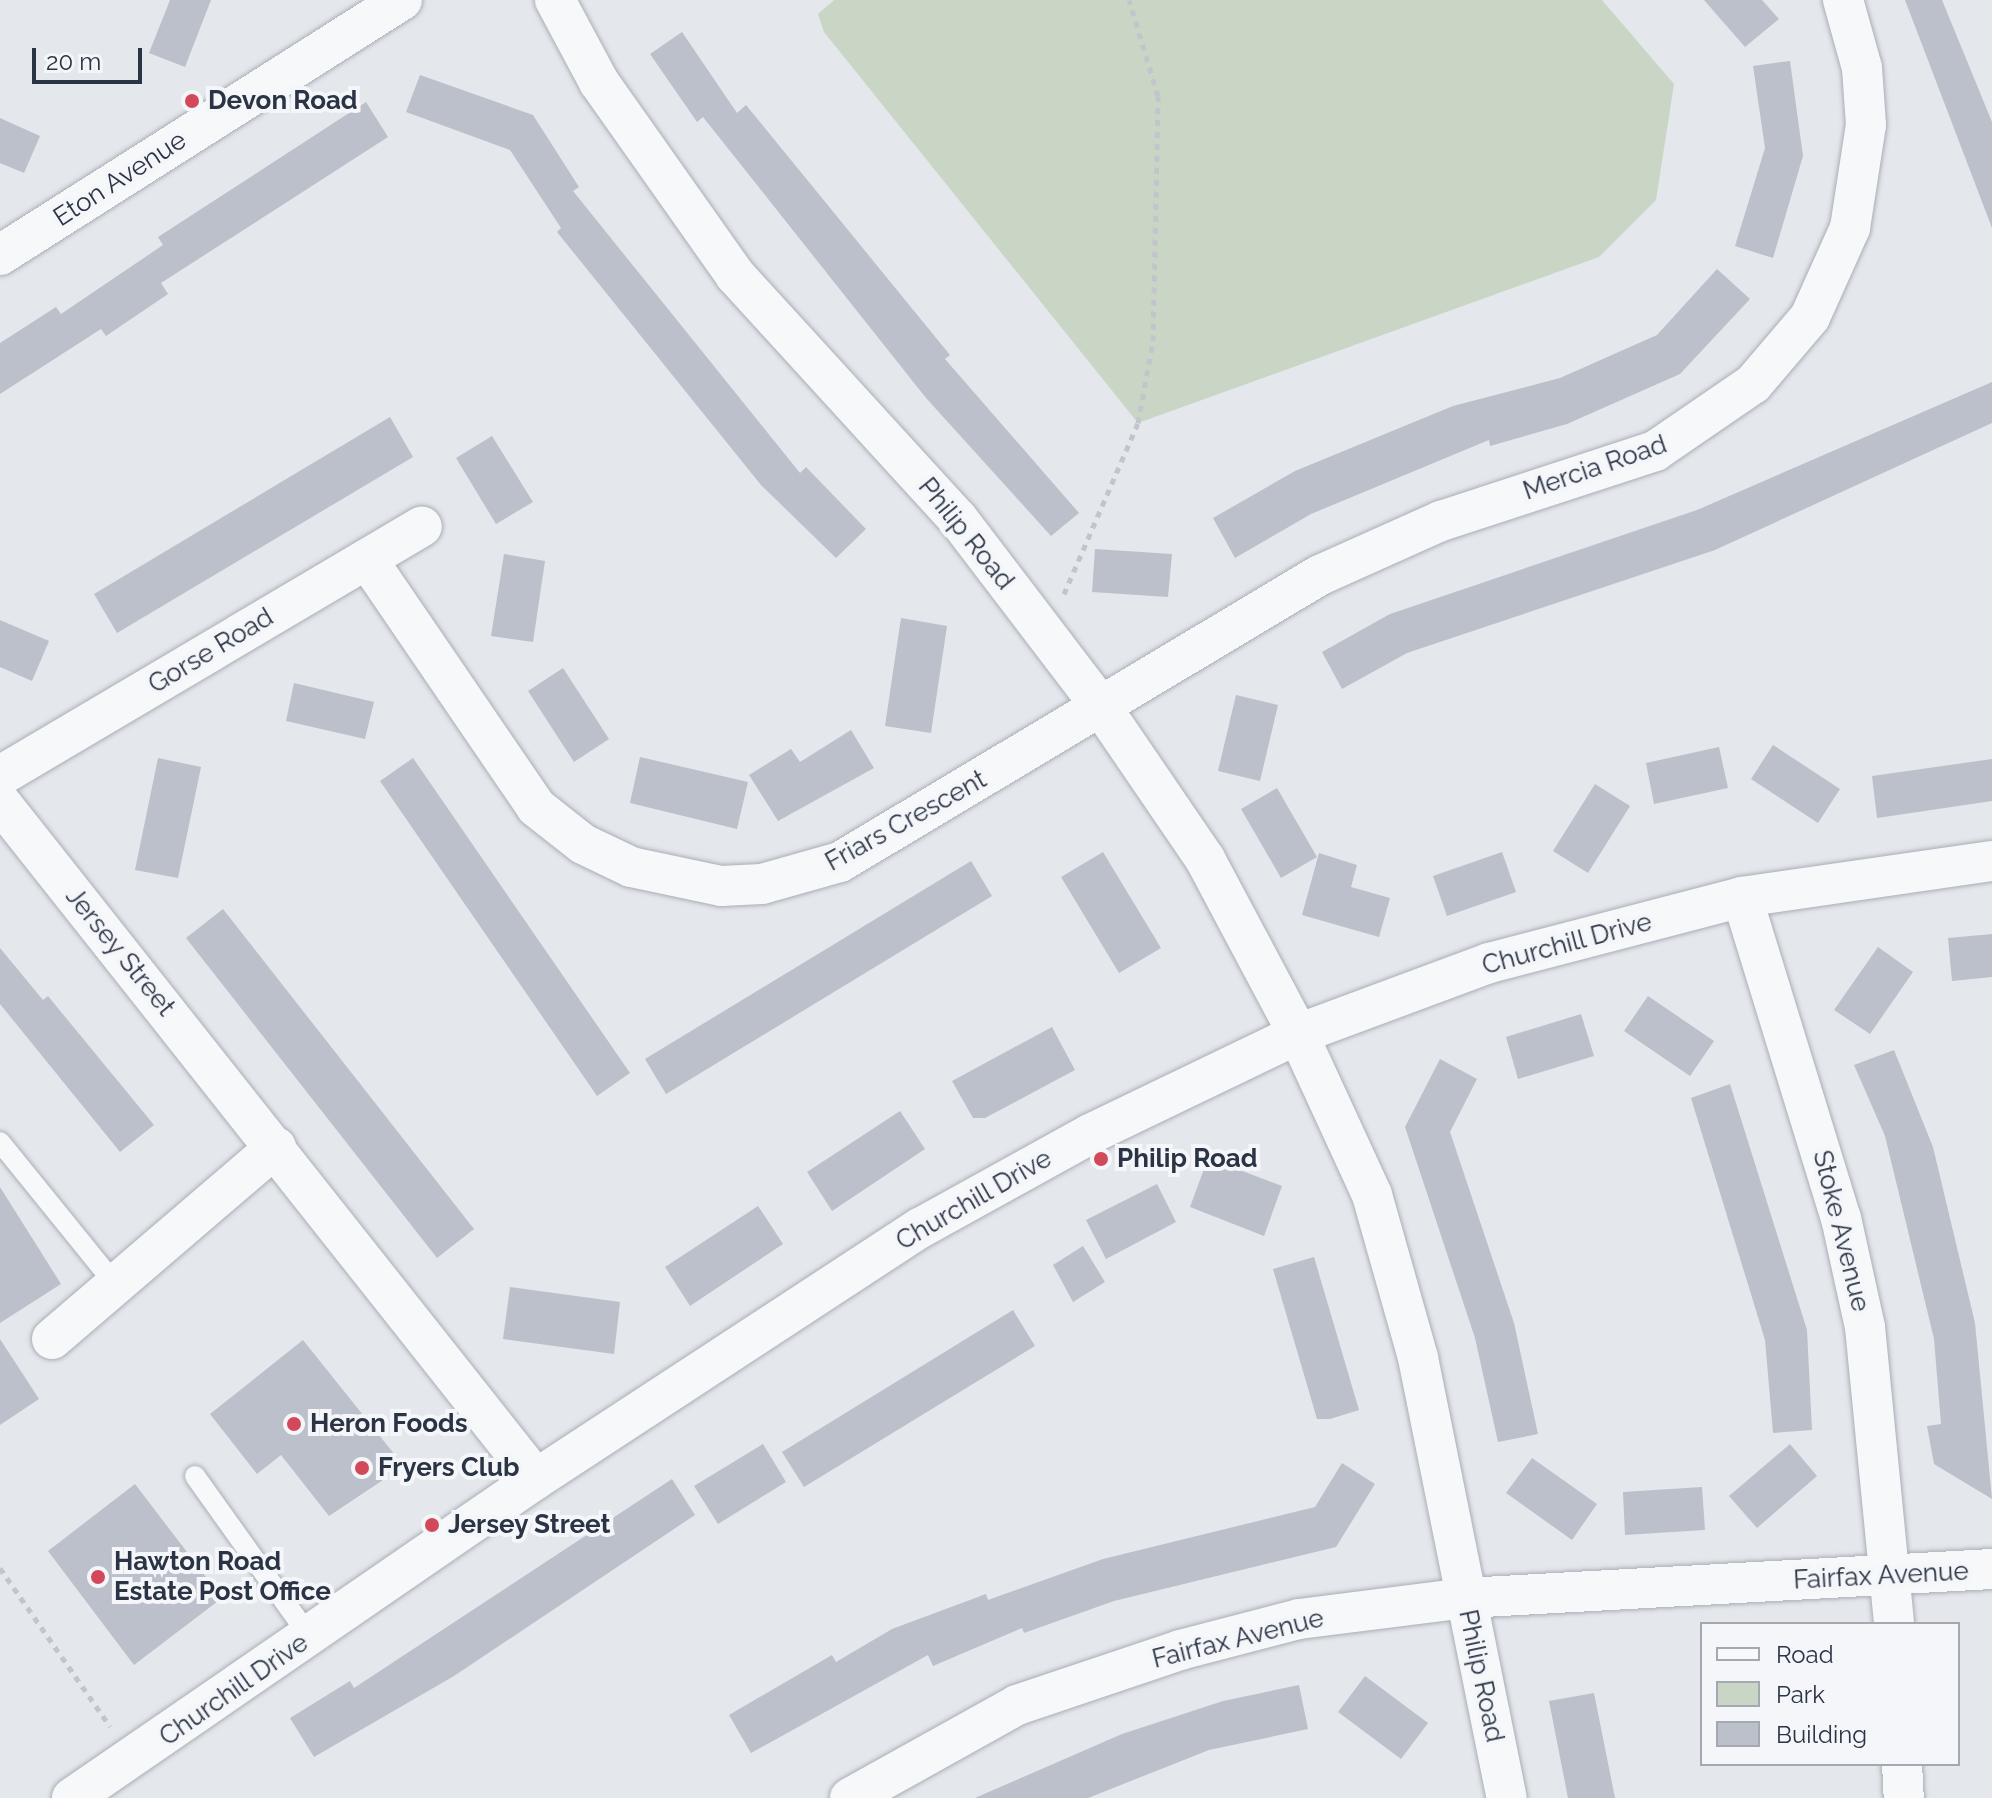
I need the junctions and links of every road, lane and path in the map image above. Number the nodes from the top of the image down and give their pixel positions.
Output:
1 (402, 0) edge
2 (555, 0) edge
3 (1129, 0) edge
4 (1843, 0) edge
5 (362, 11) edge
6 (0, 255) edge
7 (422, 526) dead end
8 (367, 559) junction
9 (1046, 635) junction
10 (1102, 708) junction
11 (0, 776) edge
12 (0, 802) edge
13 (1992, 861) edge
14 (1742, 897) junction
15 (1298, 1034) junction
16 (0, 1142) edge
17 (276, 1147) junction
18 (115, 1284) junction
19 (52, 1339) dead end
20 (195, 1476) dead end
21 (536, 1479) junction
22 (0, 1568) edge
23 (1992, 1569) edge
24 (1891, 1576) junction
25 (1465, 1598) junction
26 (1894, 1622) edge
27 (310, 1637) junction
28 (1902, 1766) edge
29 (127, 1777) edge
30 (72, 1798) edge
31 (850, 1798) edge
32 (1507, 1798) edge
33 (1904, 1798) edge

1 - 5 street, Eton Avenue
2 - 9 street, Philip Road
3 - 9 path
4 - 10 street, Mercia Road
5 - 6 street, Eton Avenue
7 - 8 street, Gorse Road
8 - 10 street, Friars Crescent
8 - 11 street, Gorse Road
9 - 10 street, Philip Road
10 - 15 street, Philip Road
12 - 17 street, Jersey Street
13 - 14 street, Churchill Drive
14 - 15 street, Churchill Drive
14 - 24 street, Stoke Avenue
15 - 21 street, Churchill Drive
15 - 25 street, Philip Road
16 - 18 lane
17 - 18 street
17 - 21 street, Jersey Street
18 - 19 street
20 - 27 lane
21 - 27 street, Churchill Drive
22 - 29 path
23 - 24 street, Fairfax Avenue
24 - 25 street, Fairfax Avenue
24 - 26 street, Stoke Avenue
25 - 31 street, Fairfax Avenue
25 - 32 street, Philip Road
27 - 29 street, Churchill Drive
28 - 33 street
29 - 30 street, Churchill Drive

